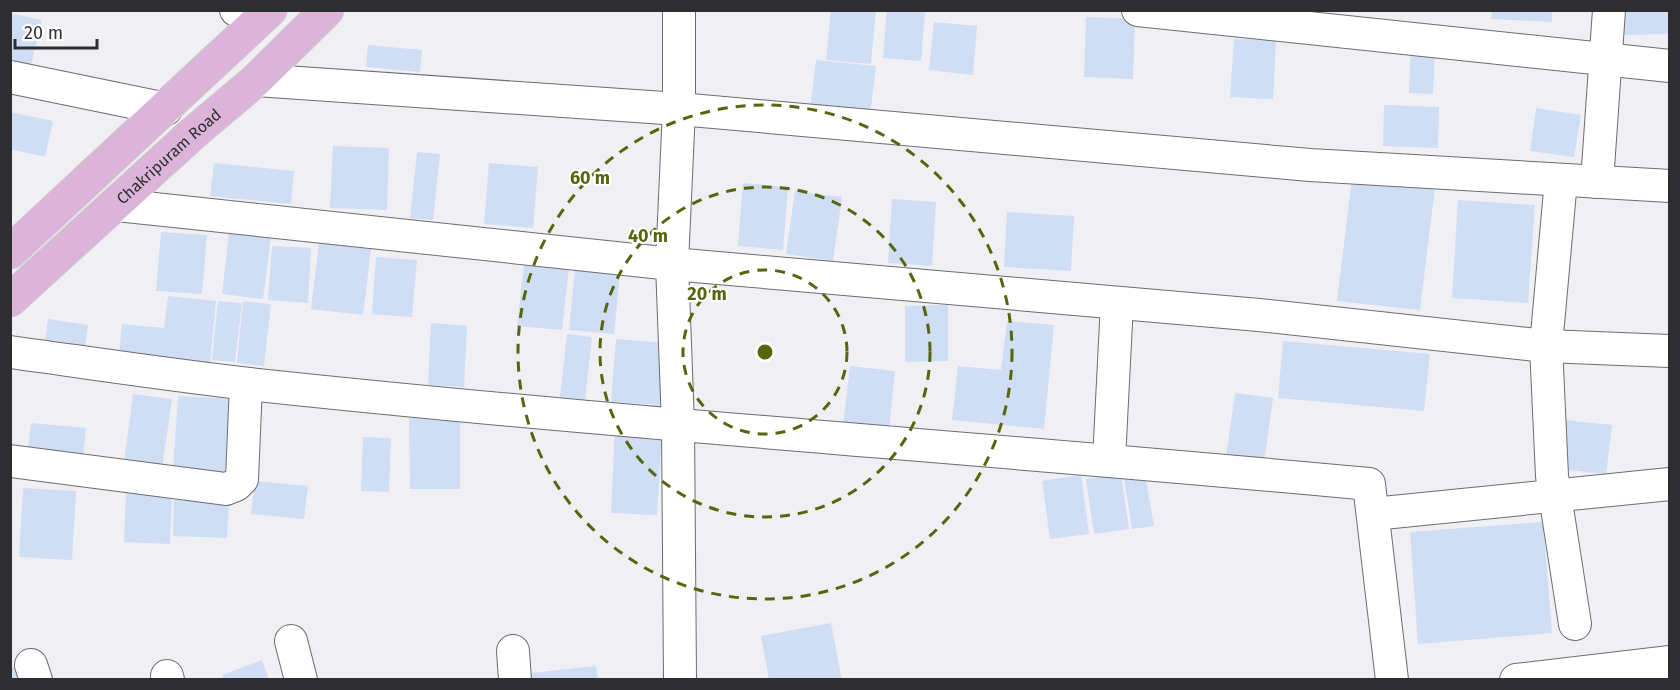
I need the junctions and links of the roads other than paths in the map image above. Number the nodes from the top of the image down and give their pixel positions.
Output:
1 (327, 10) edge
2 (679, 10) edge
3 (1609, 10) edge
4 (1154, 11) edge
5 (256, 12) edge
6 (1605, 60) junction
7 (1670, 66) edge
8 (10, 77) edge
9 (256, 80) junction
10 (166, 109) junction
11 (679, 109) junction
12 (1561, 180) junction
13 (1597, 182) junction
14 (1670, 186) edge
15 (117, 205) junction
16 (10, 252) edge
17 (672, 264) junction
18 (10, 300) edge
19 (1117, 303) junction
20 (1546, 346) junction
21 (1670, 351) edge
22 (10, 352) edge
23 (246, 384) junction
24 (678, 425) junction
25 (1109, 459) junction
26 (10, 460) edge
27 (1670, 484) edge
28 (1556, 497) junction
29 (1373, 514) junction
30 (1575, 624) dead end
31 (291, 641) dead end
32 (1670, 662) edge
33 (301, 680) edge
34 (680, 680) edge
35 (1392, 680) edge
36 (1516, 680) edge

1 - 9 main road, Chakripuram Road
2 - 11 street
3 - 6 street
4 - 6 street
5 - 10 main road
6 - 7 street
6 - 13 street
8 - 10 street
9 - 11 street
9 - 15 main road, Chakripuram Road
10 - 16 main road
11 - 12 street
11 - 17 street
12 - 13 street
12 - 20 street
13 - 14 street
15 - 17 street
15 - 18 main road, Chakripuram Road
17 - 19 street
17 - 24 street
19 - 20 street
19 - 25 street
20 - 21 street
20 - 28 street
22 - 23 street
23 - 24 street
23 - 26 street
24 - 25 street
24 - 34 street
25 - 29 street
27 - 28 street
28 - 29 street
28 - 30 street
29 - 35 street
31 - 33 street
32 - 36 street

